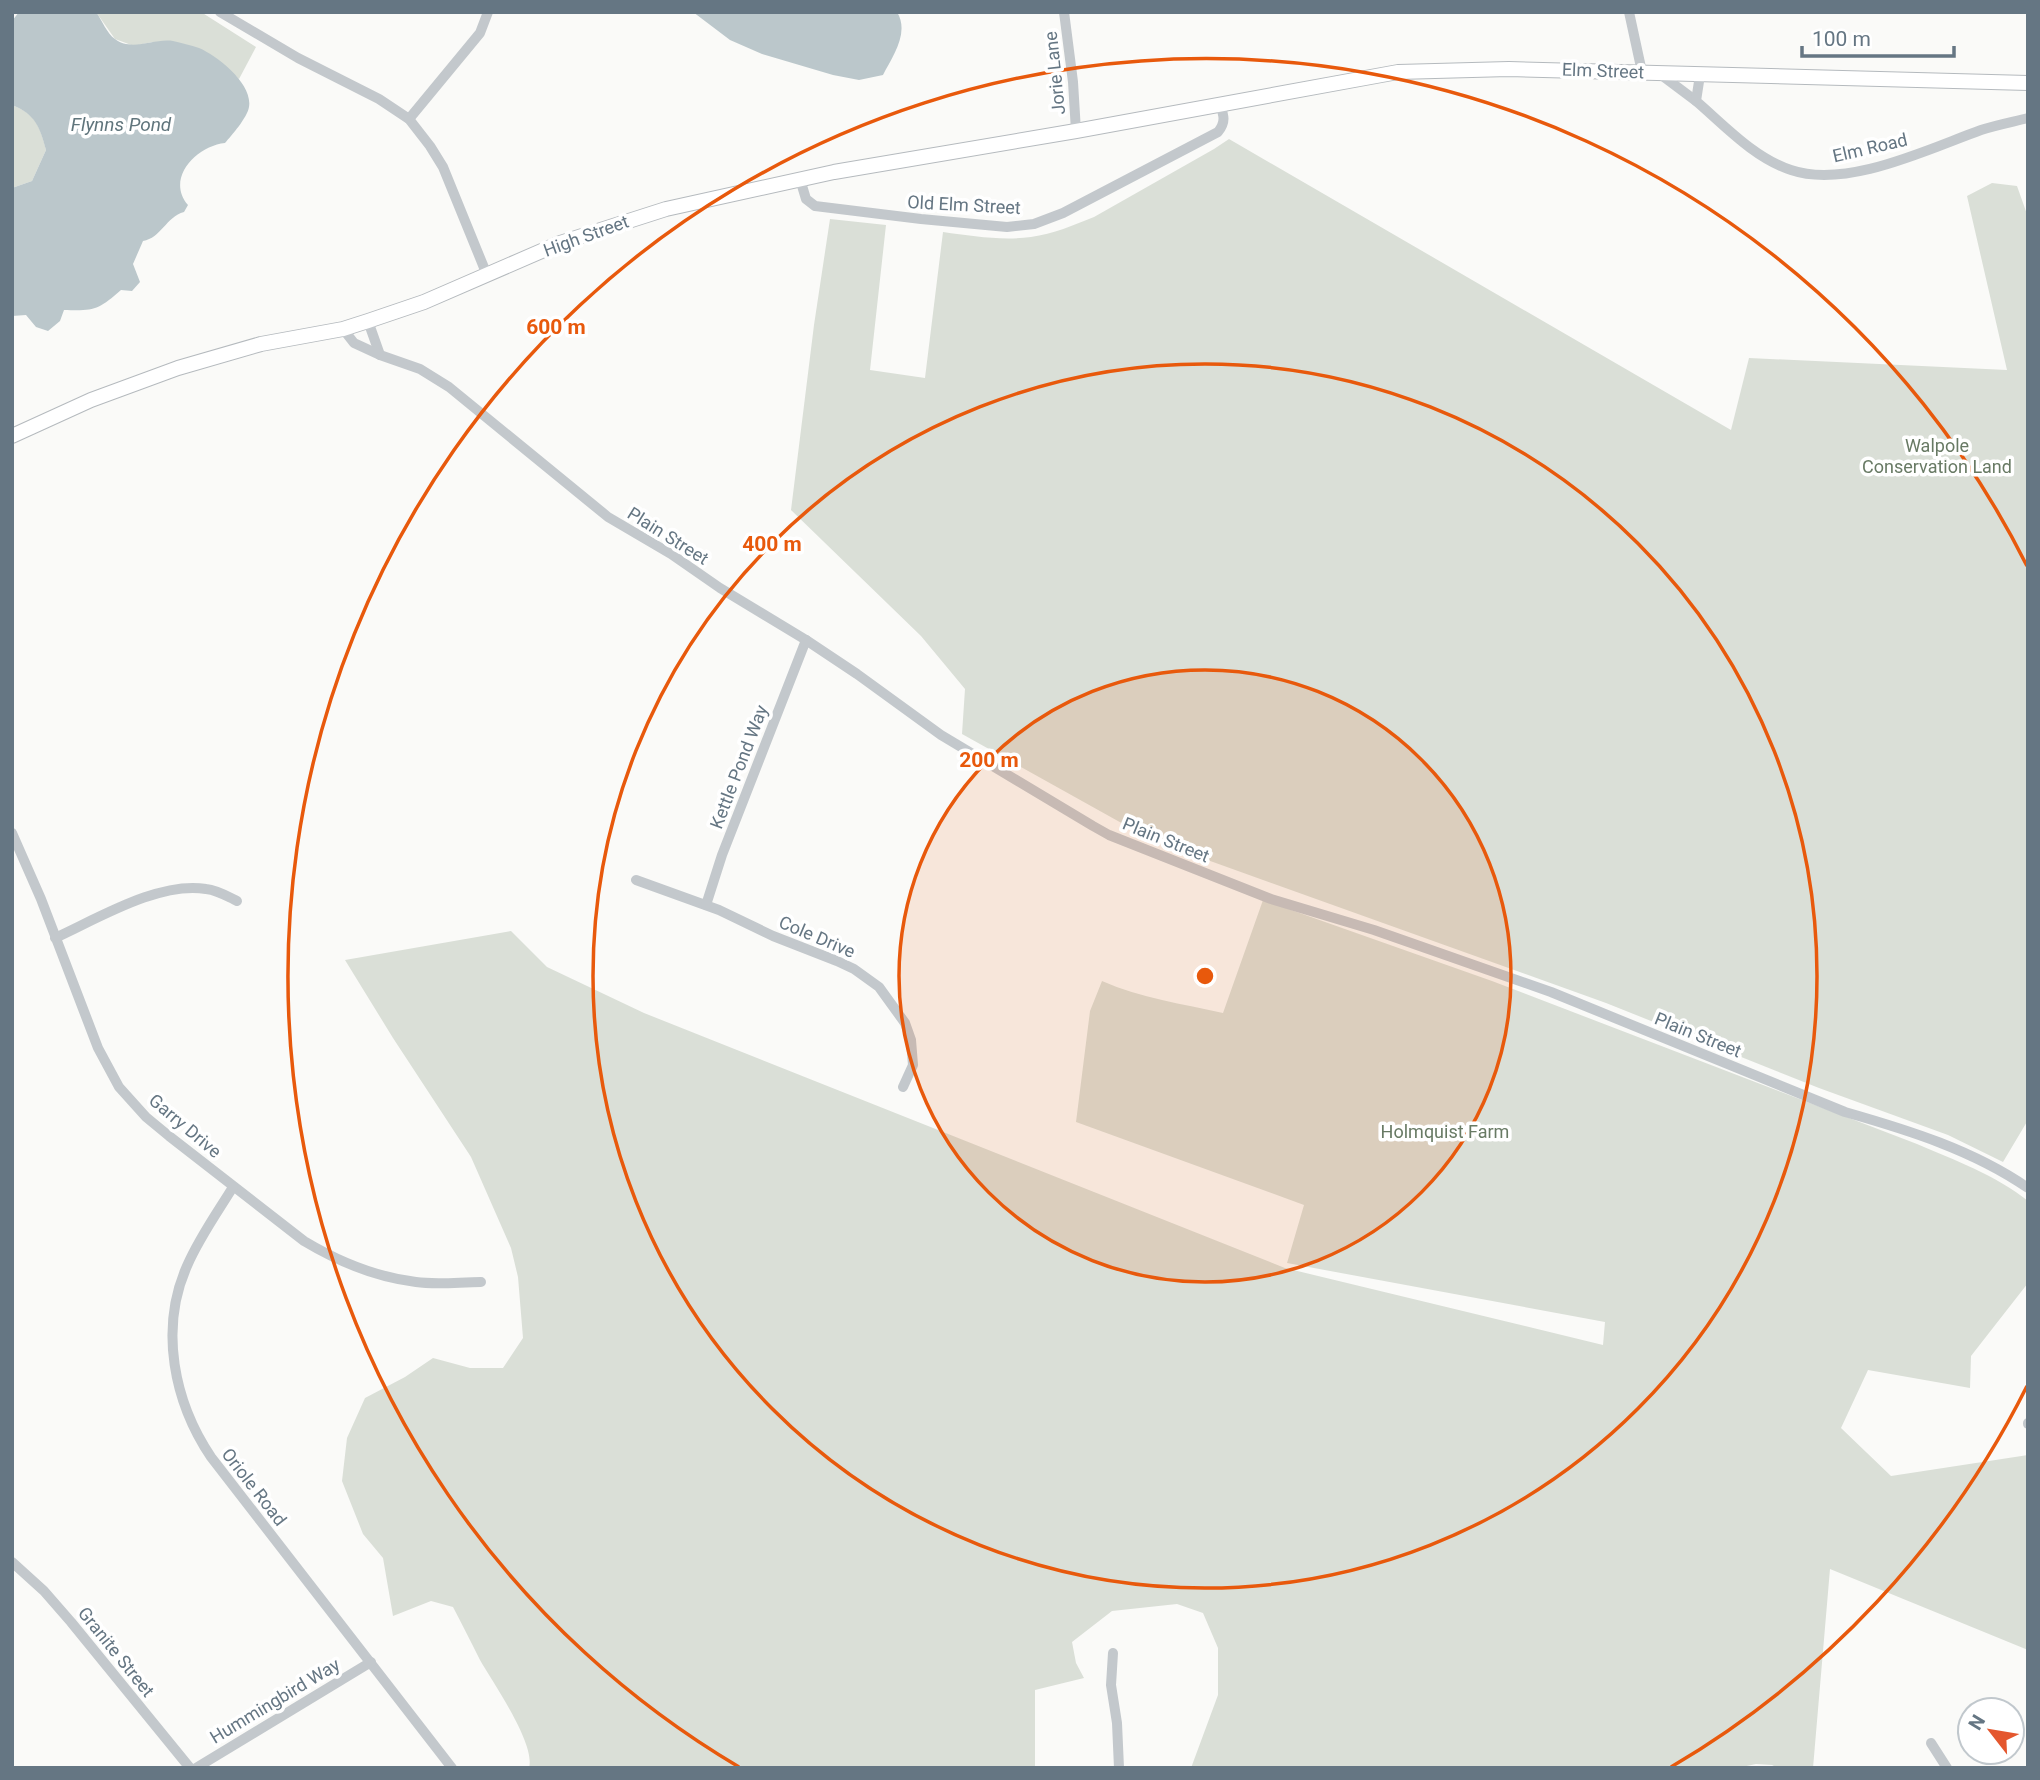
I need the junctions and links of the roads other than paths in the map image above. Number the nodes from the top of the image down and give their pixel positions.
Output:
1 (219, 12) edge
2 (488, 12) edge
3 (1064, 12) edge
4 (1629, 12) edge
5 (1642, 72) junction
6 (1660, 73) junction
7 (1700, 75) junction
8 (2028, 83) edge
9 (1696, 101) junction
10 (1220, 104) junction
11 (1182, 111) joint
12 (2028, 118) edge
13 (409, 119) junction
14 (1076, 131) junction
15 (800, 179) junction
16 (488, 275) junction
17 (368, 321) junction
18 (343, 329) junction
19 (380, 355) junction
20 (12, 436) edge
21 (806, 640) junction
22 (12, 833) edge
23 (636, 880) dead end
24 (237, 901) dead end
25 (706, 905) junction
26 (55, 938) junction
27 (903, 1087) dead end
28 (233, 1187) junction
29 (2028, 1188) edge
30 (481, 1282) dead end
31 (12, 1562) edge
32 (1113, 1653) dead end
33 (370, 1662) junction
34 (1931, 1743) dead end
35 (190, 1768) edge
36 (196, 1768) edge
37 (452, 1768) edge
38 (1119, 1768) edge
39 (1947, 1768) edge

1 - 13 street
2 - 13 street
3 - 14 street, Jorie Lane
4 - 5 street
5 - 6 main road, Elm Street
5 - 10 main road, Elm Street
6 - 7 main road, Elm Street
6 - 9 street, Elm Road
7 - 8 main road, Elm Street
7 - 9 street
9 - 12 street, Elm Road
10 - 11 main road, Elm Street
10 - 15 street, Old Elm Street
11 - 14 main road, High Street
13 - 16 street
14 - 15 main road, High Street
15 - 16 main road, High Street
16 - 17 main road, High Street
17 - 18 main road, High Street
17 - 19 street
18 - 19 street, Plain Street
18 - 20 main road, High Street
19 - 21 street, Plain Street
21 - 25 street, Kettle Pond Way
21 - 29 street, Plain Street
22 - 26 street, Garry Drive
23 - 25 street, Cole Drive
24 - 26 street
25 - 27 street, Cole Drive
26 - 28 street, Garry Drive
28 - 30 street, Garry Drive
28 - 33 street, Oriole Road
31 - 35 street, Granite Street
32 - 38 street
33 - 36 street, Hummingbird Way
33 - 37 street, Oriole Road
34 - 39 street

